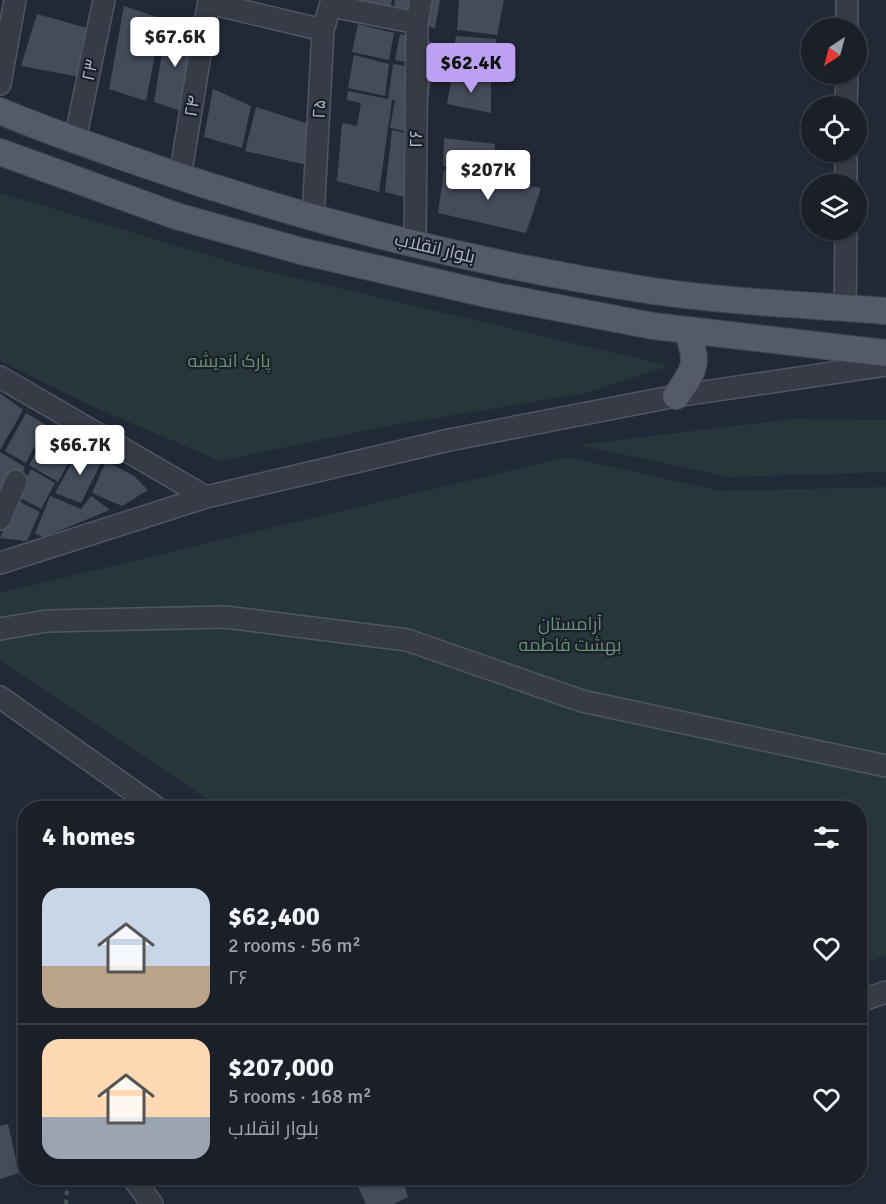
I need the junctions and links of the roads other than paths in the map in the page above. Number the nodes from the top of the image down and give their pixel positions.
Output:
1 (15, 0) edge
2 (104, 0) edge
3 (421, 0) edge
4 (847, 0) edge
5 (209, 2) edge
6 (331, 3) edge
7 (847, 18) edge
8 (417, 23) junction
9 (323, 30) junction
10 (0, 84) edge
11 (0, 111) edge
12 (75, 140) junction
13 (0, 152) edge
14 (180, 177) junction
15 (313, 219) junction
16 (846, 240) edge
17 (415, 243) junction
18 (845, 308) junction
19 (886, 311) edge
20 (686, 330) junction
21 (886, 353) edge
22 (886, 365) edge
23 (0, 377) edge
24 (676, 396) junction
25 (16, 481) dead end
26 (206, 497) junction
27 (0, 519) edge
28 (0, 563) edge
29 (0, 629) edge
30 (0, 698) edge
31 (886, 766) edge
32 (147, 801) edge
33 (886, 993) edge
34 (867, 999) edge
35 (138, 1185) edge
36 (152, 1204) edge

1 - 10 street
2 - 12 street, ۲۳
3 - 8 street, ۲۶
4 - 7 street
5 - 9 street
5 - 14 street, ۲۴
6 - 8 street
6 - 9 street, ۲۵
8 - 17 street, ۲۶
9 - 15 street, ۲۵
11 - 12 main road, بلوار انقلاب
12 - 14 main road, بلوار انقلاب
13 - 20 main road, بلوار انقلاب
14 - 15 main road, بلوار انقلاب
15 - 17 main road, بلوار انقلاب
16 - 18 street
17 - 18 main road, بلوار انقلاب
18 - 19 main road, بلوار انقلاب
20 - 21 main road, بلوار انقلاب
20 - 24 main road
22 - 24 street
23 - 26 street
24 - 26 street
25 - 27 street
26 - 28 street
29 - 31 street
30 - 32 street
33 - 34 street
35 - 36 street

